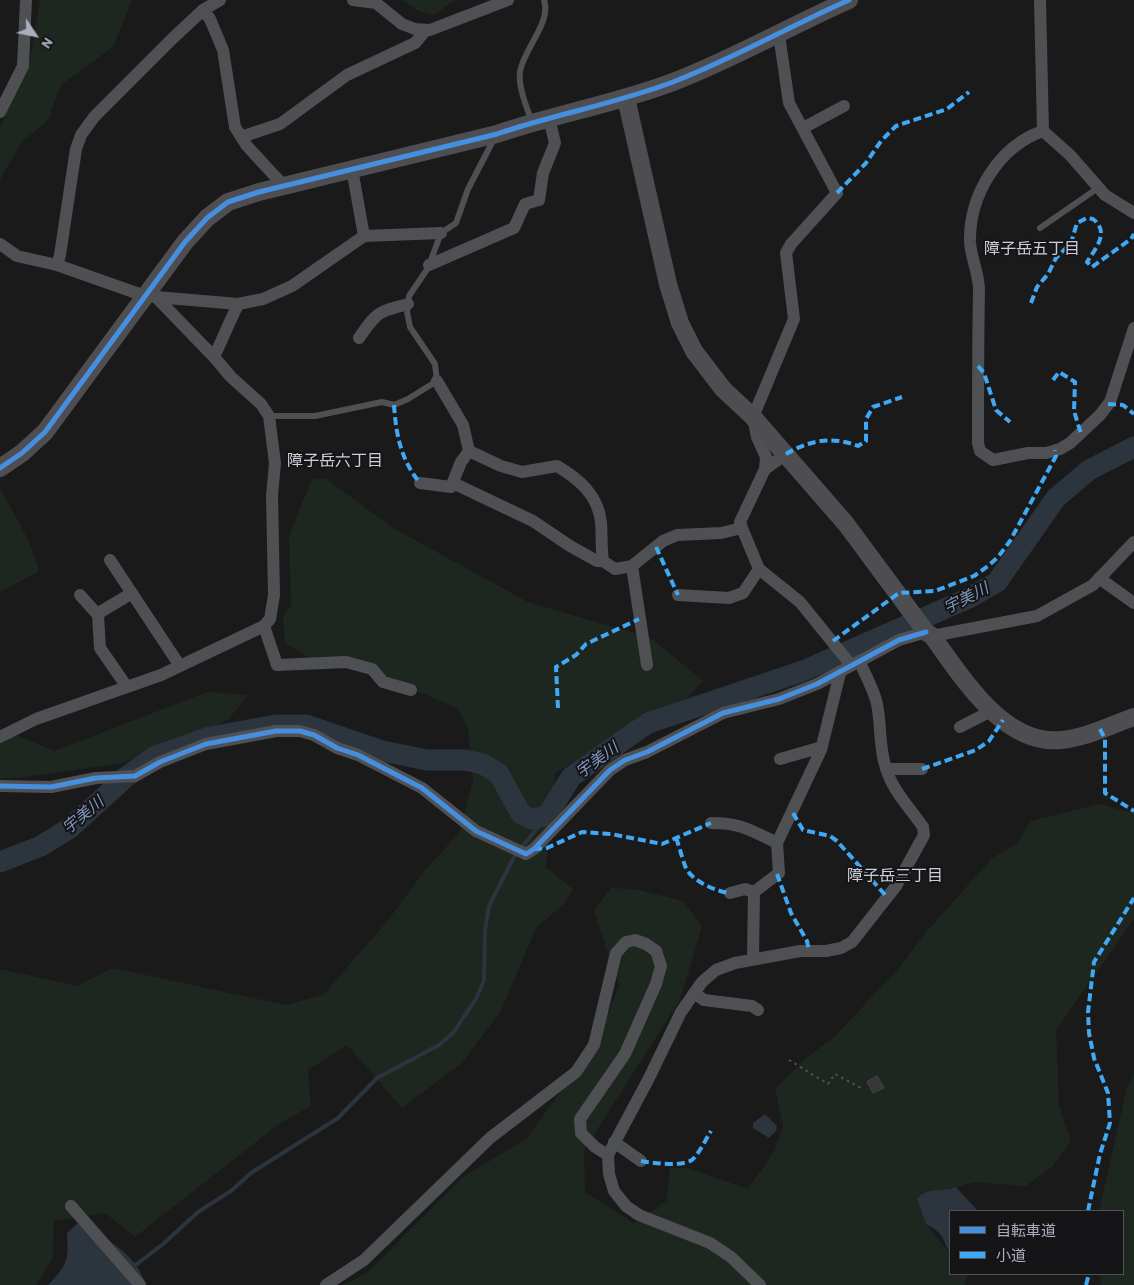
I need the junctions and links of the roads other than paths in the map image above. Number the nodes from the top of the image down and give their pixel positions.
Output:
1 (26, 0) edge
2 (220, 0) edge
3 (353, 0) edge
4 (508, 0) edge
5 (544, 0) edge
6 (849, 0) edge
7 (1040, 0) edge
8 (203, 10) junction
9 (426, 30) junction
10 (779, 35) junction
11 (626, 98) junction
12 (844, 106) dead end
13 (0, 112) edge
14 (540, 120) junction
15 (803, 128) junction
16 (1042, 131) junction
17 (497, 134) junction
18 (241, 137) junction
19 (352, 169) junction
20 (284, 186) junction
21 (1098, 188) junction
22 (1134, 213) edge
23 (1040, 228) dead end
24 (441, 233) junction
25 (364, 236) junction
26 (0, 244) edge
27 (56, 265) junction
28 (429, 265) junction
29 (150, 296) junction
30 (238, 304) junction
31 (408, 304) junction
32 (1134, 328) edge
33 (359, 338) dead end
34 (214, 357) junction
35 (437, 381) junction
36 (269, 416) junction
37 (753, 417) junction
38 (470, 451) junction
39 (786, 454) junction
40 (0, 468) edge
41 (765, 469) junction
42 (420, 483) dead end
43 (453, 483) junction
44 (742, 528) junction
45 (1134, 542) edge
46 (110, 560) dead end
47 (603, 561) junction
48 (632, 566) junction
49 (758, 568) junction
50 (1099, 578) junction
51 (132, 593) junction
52 (80, 595) dead end
53 (678, 595) dead end
54 (1134, 603) edge
55 (98, 615) junction
56 (264, 626) junction
57 (927, 632) junction
58 (853, 663) junction
59 (647, 665) dead end
60 (180, 666) junction
61 (840, 673) junction
62 (127, 687) junction
63 (411, 690) dead end
64 (991, 711) junction
65 (1134, 717) edge
66 (960, 727) dead end
67 (0, 737) edge
68 (822, 746) junction
69 (780, 759) dead end
70 (886, 769) junction
71 (922, 769) dead end
72 (0, 786) edge
73 (710, 823) dead end
74 (777, 843) junction
75 (754, 892) junction
76 (730, 893) dead end
77 (753, 959) junction
78 (694, 993) junction
79 (758, 1010) dead end
80 (614, 1142) junction
81 (608, 1155) junction
82 (641, 1161) dead end
83 (72, 1206) dead end
84 (140, 1285) edge
85 (326, 1285) edge
86 (760, 1285) edge

1 - 13 street
2 - 8 street
3 - 9 street
4 - 9 street
5 - 14 lane
6 - 10 street
7 - 16 street
8 - 18 street
8 - 27 street
9 - 18 street
10 - 11 street
10 - 15 street
11 - 14 street
11 - 37 street
12 - 15 street
14 - 17 street
14 - 28 street
15 - 37 street
16 - 21 street
16 - 32 street
17 - 19 street
17 - 24 lane
18 - 20 street
19 - 20 street
19 - 25 street
20 - 29 street
21 - 22 street
21 - 23 lane
24 - 25 street
24 - 28 lane
25 - 30 street
26 - 27 street
27 - 29 street
28 - 31 lane
29 - 30 street
29 - 34 street
29 - 40 street
30 - 34 street
31 - 33 street
31 - 35 lane
34 - 36 street
35 - 36 lane
35 - 38 street
36 - 56 street
37 - 39 street
37 - 41 street
38 - 43 street
38 - 47 street
39 - 41 street
39 - 57 street
41 - 44 street
42 - 43 street
43 - 47 street
44 - 48 street
44 - 49 street
45 - 50 street
46 - 51 street
47 - 48 street
48 - 59 street
49 - 53 street
49 - 58 street
50 - 54 street
50 - 57 street
51 - 55 street
51 - 60 street
52 - 55 street
55 - 62 street
56 - 60 street
56 - 63 street
57 - 58 street
57 - 64 street
58 - 61 street
58 - 70 street
60 - 62 street
61 - 68 street
61 - 72 street
62 - 67 street
64 - 65 street
64 - 66 street
68 - 69 street
68 - 74 street
70 - 71 street
70 - 77 street
73 - 74 street
74 - 75 street
75 - 76 street
75 - 77 street
77 - 78 street
78 - 79 street
78 - 80 street
80 - 81 street
80 - 82 street
81 - 85 street
81 - 86 street
83 - 84 street

